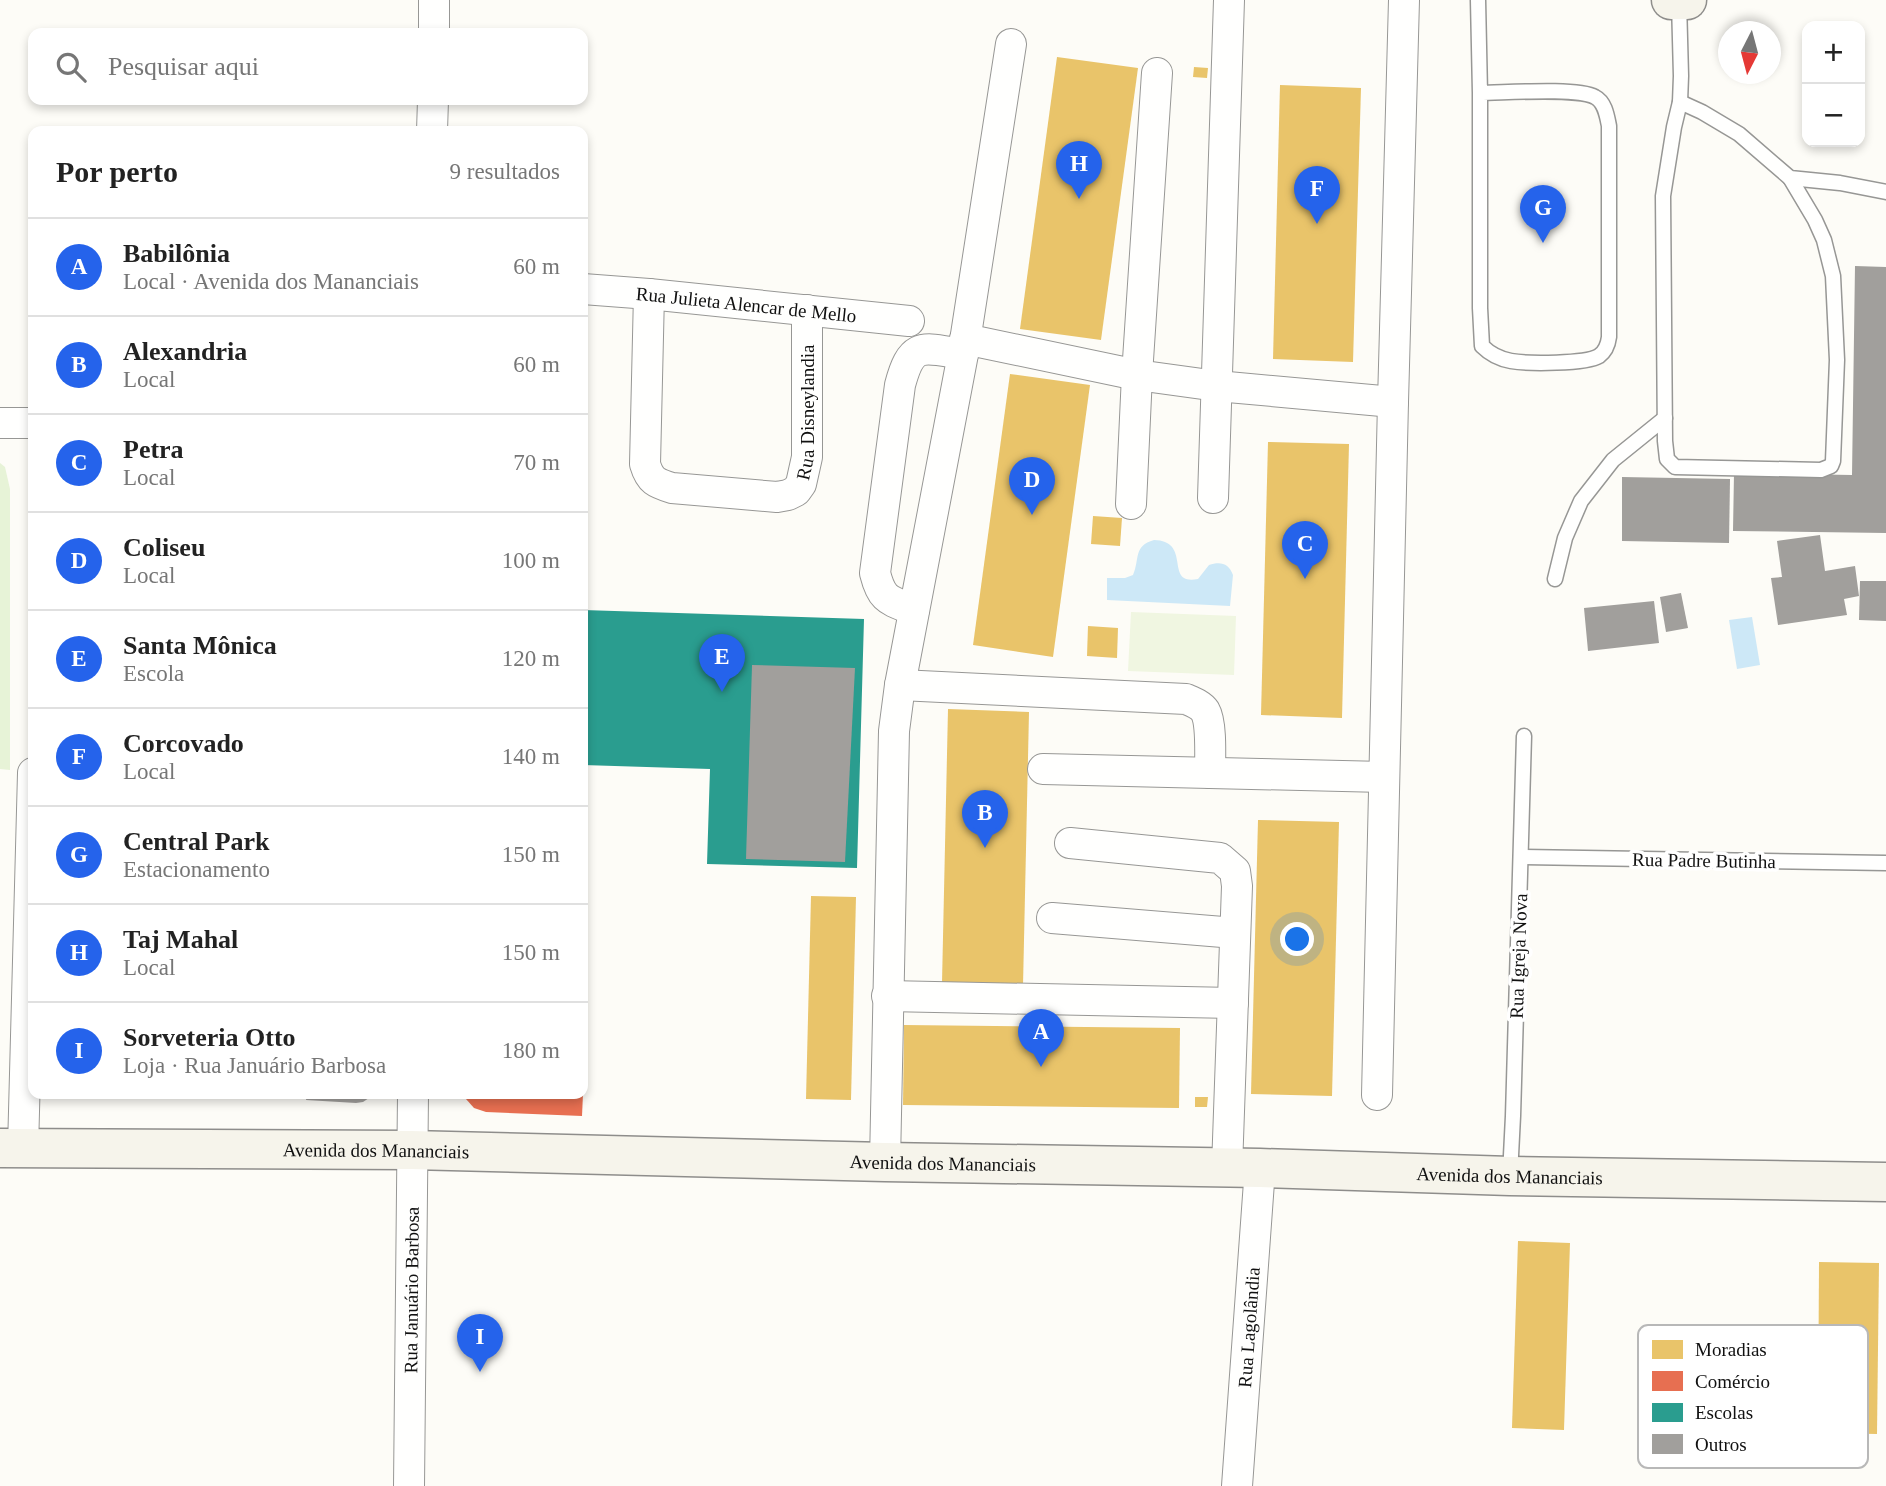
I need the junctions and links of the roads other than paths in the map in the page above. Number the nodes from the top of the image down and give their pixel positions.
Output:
1 (434, 0) edge
2 (1229, 0) edge
3 (1404, 0) edge
4 (1478, 0) edge
5 (1671, 0) edge
6 (1679, 0) edge
7 (1687, 0) edge
8 (434, 28) edge
9 (1011, 44) dead end
10 (1157, 73) dead end
11 (1480, 93) junction
12 (1680, 102) junction
13 (433, 105) edge
14 (432, 126) edge
15 (1790, 178) junction
16 (1886, 192) edge
17 (588, 289) edge
18 (649, 294) junction
19 (807, 310) junction
20 (909, 321) dead end
21 (964, 346) junction
22 (1138, 375) junction
23 (1217, 386) junction
24 (1393, 402) junction
25 (1665, 418) junction
26 (28, 423) edge
27 (0, 424) edge
28 (1213, 498) dead end
29 (1131, 504) dead end
30 (1555, 579) dead end
31 (914, 610) junction
32 (900, 685) junction
33 (1524, 736) dead end
34 (1043, 769) dead end
35 (1210, 773) junction
36 (1384, 777) junction
37 (1070, 843) dead end
38 (1521, 857) junction
39 (28, 862) edge
40 (1886, 863) edge
41 (1052, 918) dead end
42 (1235, 933) junction
43 (887, 996) junction
44 (1233, 1003) junction
45 (1377, 1095) dead end
46 (413, 1099) edge
47 (12, 1148) edge
48 (411, 1150) junction
49 (885, 1162) junction
50 (1244, 1168) junction
51 (1510, 1176) junction
52 (1886, 1182) edge
53 (409, 1486) edge
54 (1237, 1486) edge

1 - 8 street
2 - 23 street
3 - 24 street
4 - 11 lane
5 - 6 street
6 - 7 street
6 - 12 lane
9 - 21 street
10 - 22 street
11 - 11 lane
12 - 15 lane
12 - 25 lane
13 - 14 street
15 - 16 lane
15 - 25 lane
17 - 18 street, Rua Julieta Alencar de Mello
18 - 19 street, Rua Julieta Alencar de Mello
18 - 19 street, Rua Disneylandia
19 - 20 street, Rua Julieta Alencar de Mello
21 - 22 street
21 - 31 street
21 - 31 street
22 - 23 street
22 - 29 street
23 - 24 street
23 - 28 street
24 - 36 street
25 - 30 lane
26 - 27 street
31 - 32 street
32 - 35 street
32 - 43 street
33 - 38 lane, Rua Igreja Nova
34 - 35 street
35 - 36 street
36 - 45 street
37 - 42 street, Rua Lagolândia
38 - 40 lane, Rua Padre Butinha
38 - 51 lane, Rua Igreja Nova
39 - 47 street
41 - 42 street
42 - 44 street, Rua Lagolândia
43 - 44 street
43 - 49 street
44 - 50 street, Rua Lagolândia
46 - 48 street, Rua Januário Barbosa
47 - 48 street, Avenida dos Mananciais
48 - 49 street, Avenida dos Mananciais
48 - 53 street, Rua Januário Barbosa
49 - 50 street, Avenida dos Mananciais
50 - 51 street, Avenida dos Mananciais
50 - 54 street, Rua Lagolândia
51 - 52 street, Avenida dos Mananciais

